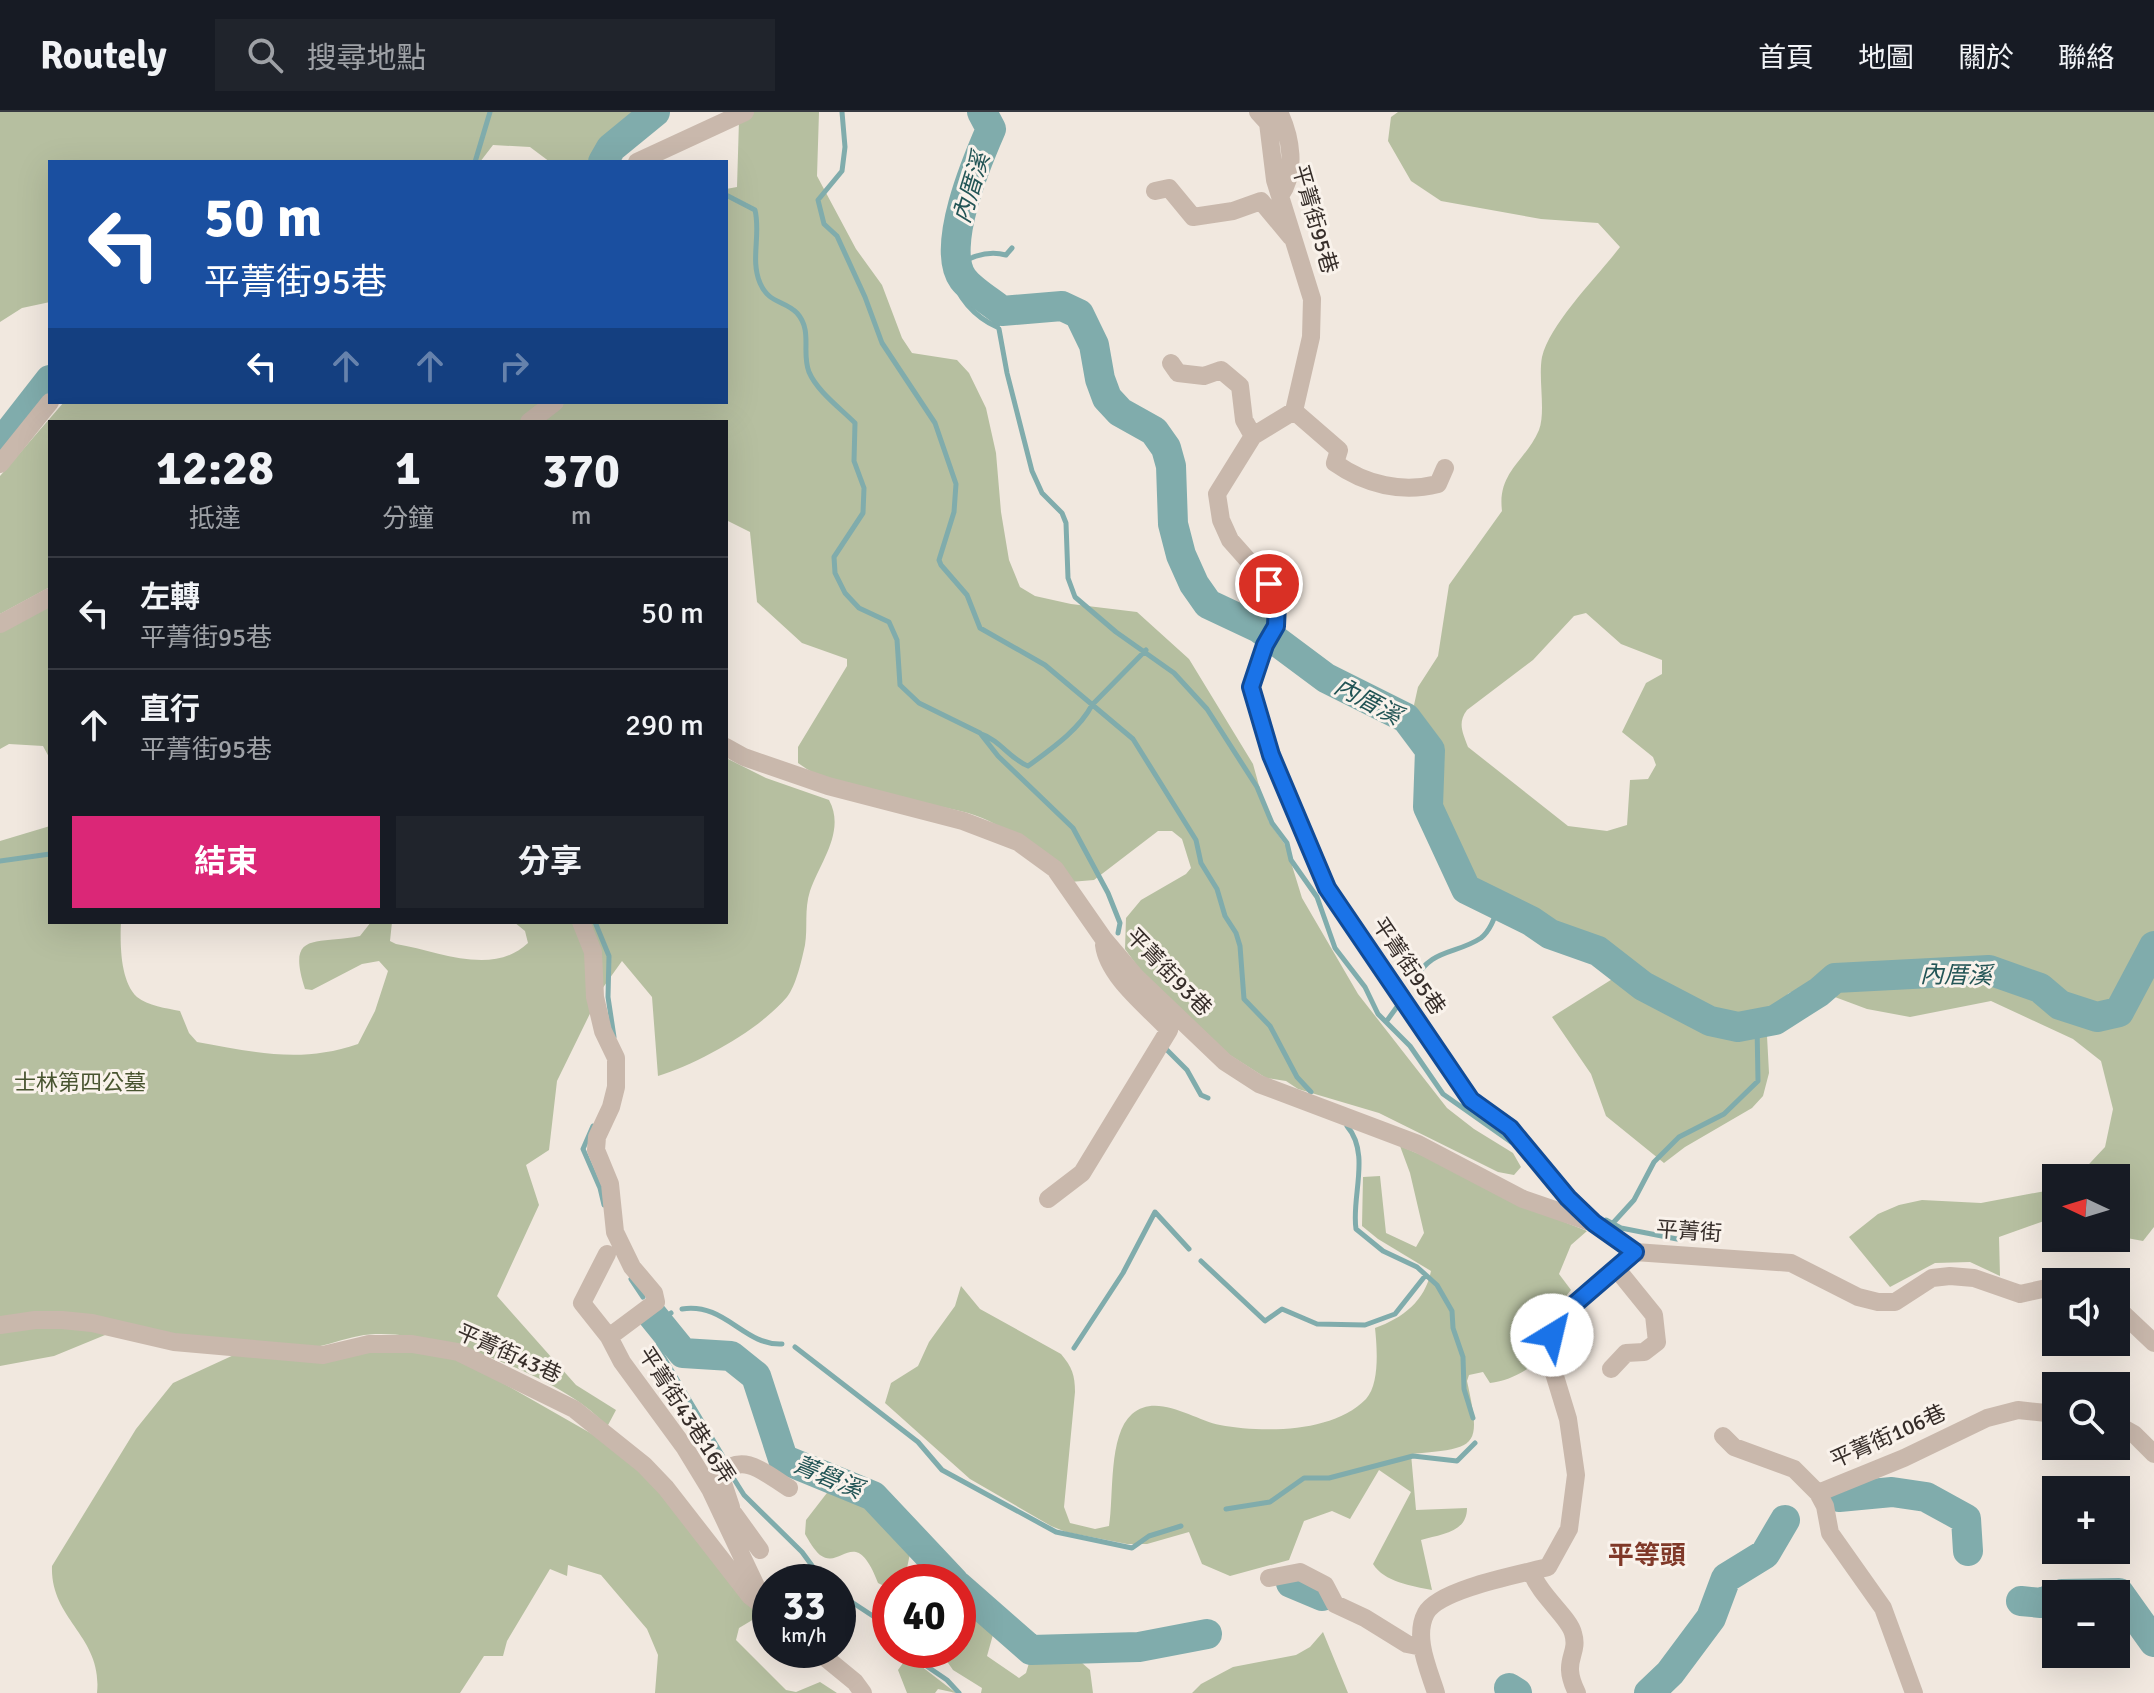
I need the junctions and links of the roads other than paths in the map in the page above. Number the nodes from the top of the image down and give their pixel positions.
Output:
1 (745, 112) edge
2 (1258, 112) edge
3 (1279, 112) edge
4 (641, 160) edge
5 (1155, 191) dead end
6 (1280, 196) junction
7 (1291, 237) junction
8 (1171, 363) dead end
9 (48, 404) edge
10 (552, 404) edge
11 (1294, 411) junction
12 (532, 420) edge
13 (1253, 436) junction
14 (0, 464) edge
15 (1445, 468) dead end
16 (48, 598) edge
17 (0, 624) edge
18 (728, 748) edge
19 (582, 924) edge
20 (1103, 938) junction
21 (1048, 1199) dead end
22 (1594, 1223) junction
23 (1635, 1252) junction
24 (607, 1254) dead end
25 (1616, 1268) junction
26 (2042, 1289) edge
27 (2130, 1320) edge
28 (0, 1325) edge
29 (609, 1337) junction
30 (2154, 1343) edge
31 (1611, 1369) dead end
32 (2042, 1413) edge
33 (2130, 1432) edge
34 (1723, 1436) dead end
35 (2154, 1454) edge
36 (789, 1488) dead end
37 (1818, 1493) junction
38 (731, 1518) junction
39 (760, 1550) dead end
40 (752, 1570) edge
41 (1531, 1571) junction
42 (1269, 1578) dead end
43 (752, 1597) edge
44 (1422, 1647) junction
45 (838, 1668) edge
46 (863, 1693) edge
47 (1436, 1693) edge
48 (1577, 1693) edge
49 (1914, 1693) edge

1 - 4 street
2 - 6 street, 平菁街95巷
3 - 6 street
5 - 7 street
6 - 7 street, 平菁街95巷
7 - 11 street, 平菁街95巷
8 - 13 street
9 - 14 street
10 - 12 street
11 - 13 street
11 - 15 street
13 - 22 street, 平菁街95巷
16 - 17 street
18 - 20 street, 平菁街93巷
19 - 29 street, 平菁街43巷16弄
20 - 21 street
20 - 22 street, 平菁街93巷
22 - 23 street, 平菁街95巷
23 - 25 street, 平菁街
23 - 26 street, 平菁街
24 - 29 street, 平菁街43巷16弄
25 - 31 street
25 - 41 street, 平菁街
27 - 30 street
28 - 43 street, 平菁街43巷
29 - 38 street, 平菁街43巷16弄
32 - 37 street, 平菁街106巷
33 - 35 street
34 - 37 street
36 - 38 street
37 - 49 street, 平菁街106巷
38 - 39 street
38 - 40 street, 平菁街43巷16弄
41 - 44 street, 平菁街
41 - 48 street
42 - 44 street
44 - 47 street, 平菁街
45 - 46 street

